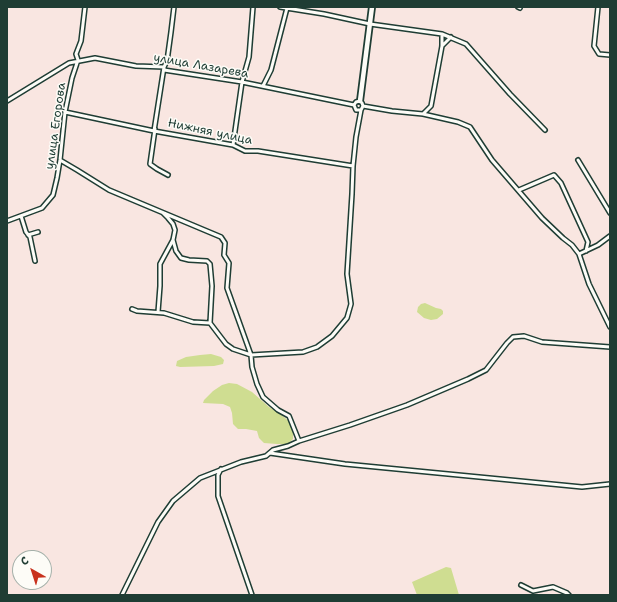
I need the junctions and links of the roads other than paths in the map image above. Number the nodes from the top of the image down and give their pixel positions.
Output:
1 (85, 7) edge
2 (174, 7) edge
3 (253, 7) edge
4 (280, 7) edge
5 (287, 7) edge
6 (372, 7) edge
7 (598, 7) edge
8 (370, 24) junction
9 (442, 34) junction
10 (451, 37) junction
11 (442, 46) junction
12 (610, 55) edge
13 (78, 60) junction
14 (164, 68) junction
15 (242, 82) junction
16 (263, 86) junction
17 (7, 101) edge
18 (360, 101) junction
19 (354, 105) junction
20 (363, 106) junction
21 (361, 110) junction
22 (65, 112) junction
23 (424, 114) junction
24 (155, 130) junction
25 (545, 130) dead end
26 (233, 145) junction
27 (60, 160) junction
28 (578, 160) dead end
29 (353, 166) junction
30 (168, 175) dead end
31 (519, 190) junction
32 (157, 210) junction
33 (610, 213) edge
34 (21, 216) junction
35 (7, 221) edge
36 (38, 232) dead end
37 (28, 235) junction
38 (610, 236) edge
39 (172, 240) junction
40 (586, 251) junction
41 (579, 254) junction
42 (35, 261) dead end
43 (132, 309) dead end
44 (158, 312) junction
45 (210, 323) junction
46 (610, 327) edge
47 (610, 347) edge
48 (252, 355) junction
49 (299, 441) junction
50 (269, 453) junction
51 (221, 469) junction
52 (610, 484) edge
53 (521, 585) dead end
54 (122, 595) edge
55 (252, 595) edge
56 (569, 595) edge

1 - 13 street, улица Егорова
2 - 14 street
3 - 15 street
4 - 5 street
5 - 8 street
5 - 16 street
6 - 8 street
7 - 12 street
8 - 9 street
8 - 18 street
9 - 10 street
9 - 11 street
10 - 11 street
10 - 25 street
11 - 23 street
13 - 14 street, улица Лазарева
13 - 17 street, улица Лазарева
13 - 22 street, улица Егорова
14 - 15 street, улица Лазарева
14 - 24 street
15 - 16 street, улица Лазарева
15 - 26 street
16 - 19 street, улица Лазарева
18 - 19 street
18 - 20 street
19 - 21 street
20 - 21 street
20 - 23 street
21 - 29 street
22 - 24 street, Нижняя улица
22 - 27 street, улица Егорова
23 - 31 street
24 - 26 street, Нижняя улица
24 - 30 street
26 - 29 street, Нижняя улица
27 - 32 street
27 - 34 street, улица Егорова
28 - 33 street
29 - 48 street
31 - 40 street
31 - 41 street
32 - 39 street
32 - 48 street
34 - 35 street, улица Егорова
34 - 37 street
36 - 37 street
37 - 42 street
38 - 40 street
39 - 44 street
39 - 45 street
40 - 41 street
41 - 46 street
43 - 44 street
44 - 45 street
45 - 48 street
47 - 49 street
48 - 49 street
49 - 50 street
50 - 51 street
50 - 52 street
51 - 54 street
51 - 55 street
53 - 56 street

